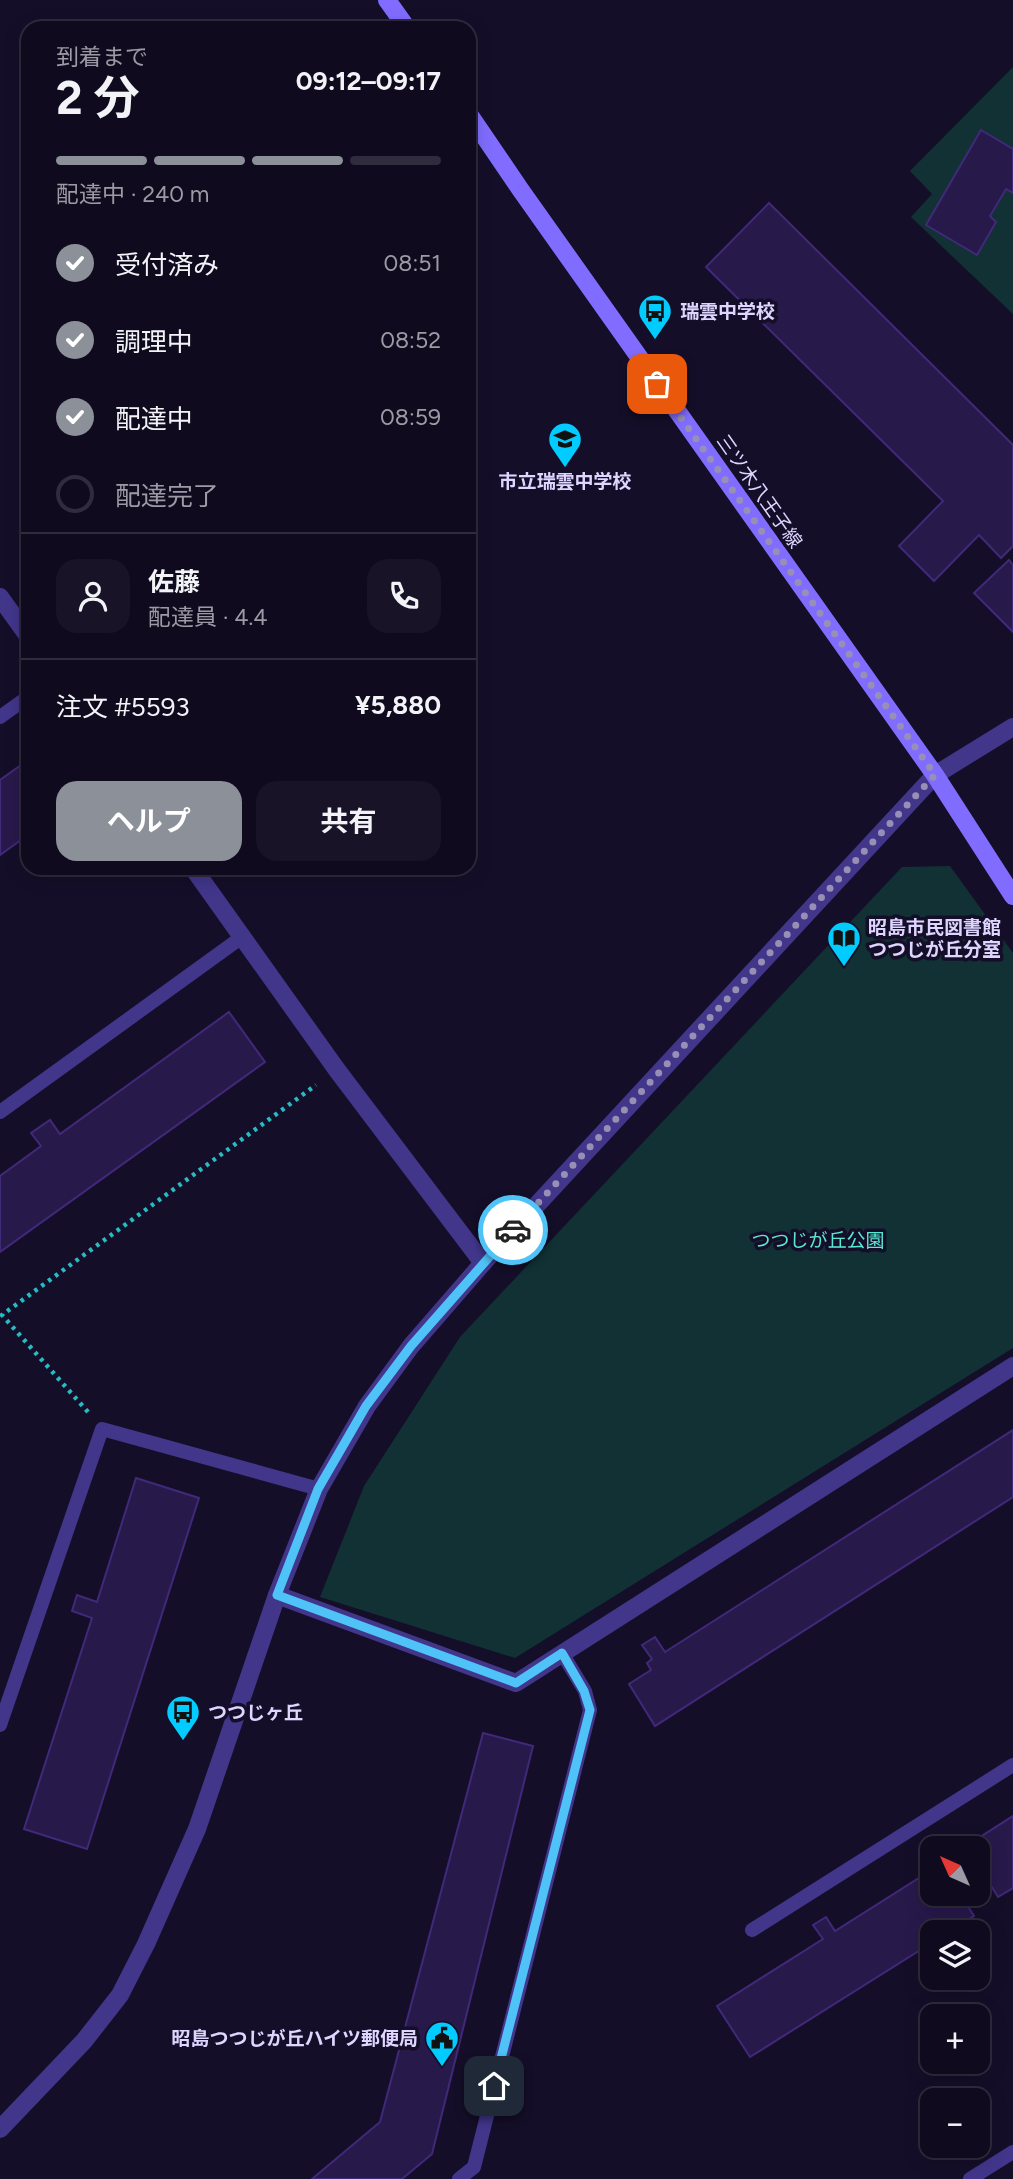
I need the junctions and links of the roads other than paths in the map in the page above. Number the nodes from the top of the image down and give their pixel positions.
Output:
1 (387, 0) edge
2 (402, 21) edge
3 (476, 124) edge
4 (0, 597) edge
5 (21, 626) edge
6 (21, 702) edge
7 (0, 717) edge
8 (1013, 727) edge
9 (935, 775) junction
10 (198, 875) edge
11 (1013, 895) edge
12 (242, 937) junction
13 (0, 1112) edge
14 (483, 1263) junction
15 (1013, 1366) edge
16 (318, 1489) junction
17 (277, 1595) junction
18 (562, 1653) junction
19 (0, 1725) edge
20 (1013, 1765) edge
21 (752, 1930) dead end
22 (0, 2129) edge
23 (1013, 2152) edge
24 (459, 2179) edge
25 (970, 2179) edge

1 - 2 main road
3 - 9 main road, 三ツ木八王子線
4 - 5 street
6 - 7 lane
8 - 9 street
9 - 11 main road, 三ツ木八王子線
9 - 14 street
10 - 12 street
12 - 13 lane
12 - 14 street
14 - 16 street
15 - 18 street
16 - 17 street
16 - 19 lane
17 - 18 street
17 - 22 street
18 - 24 lane
20 - 21 lane
23 - 25 lane

